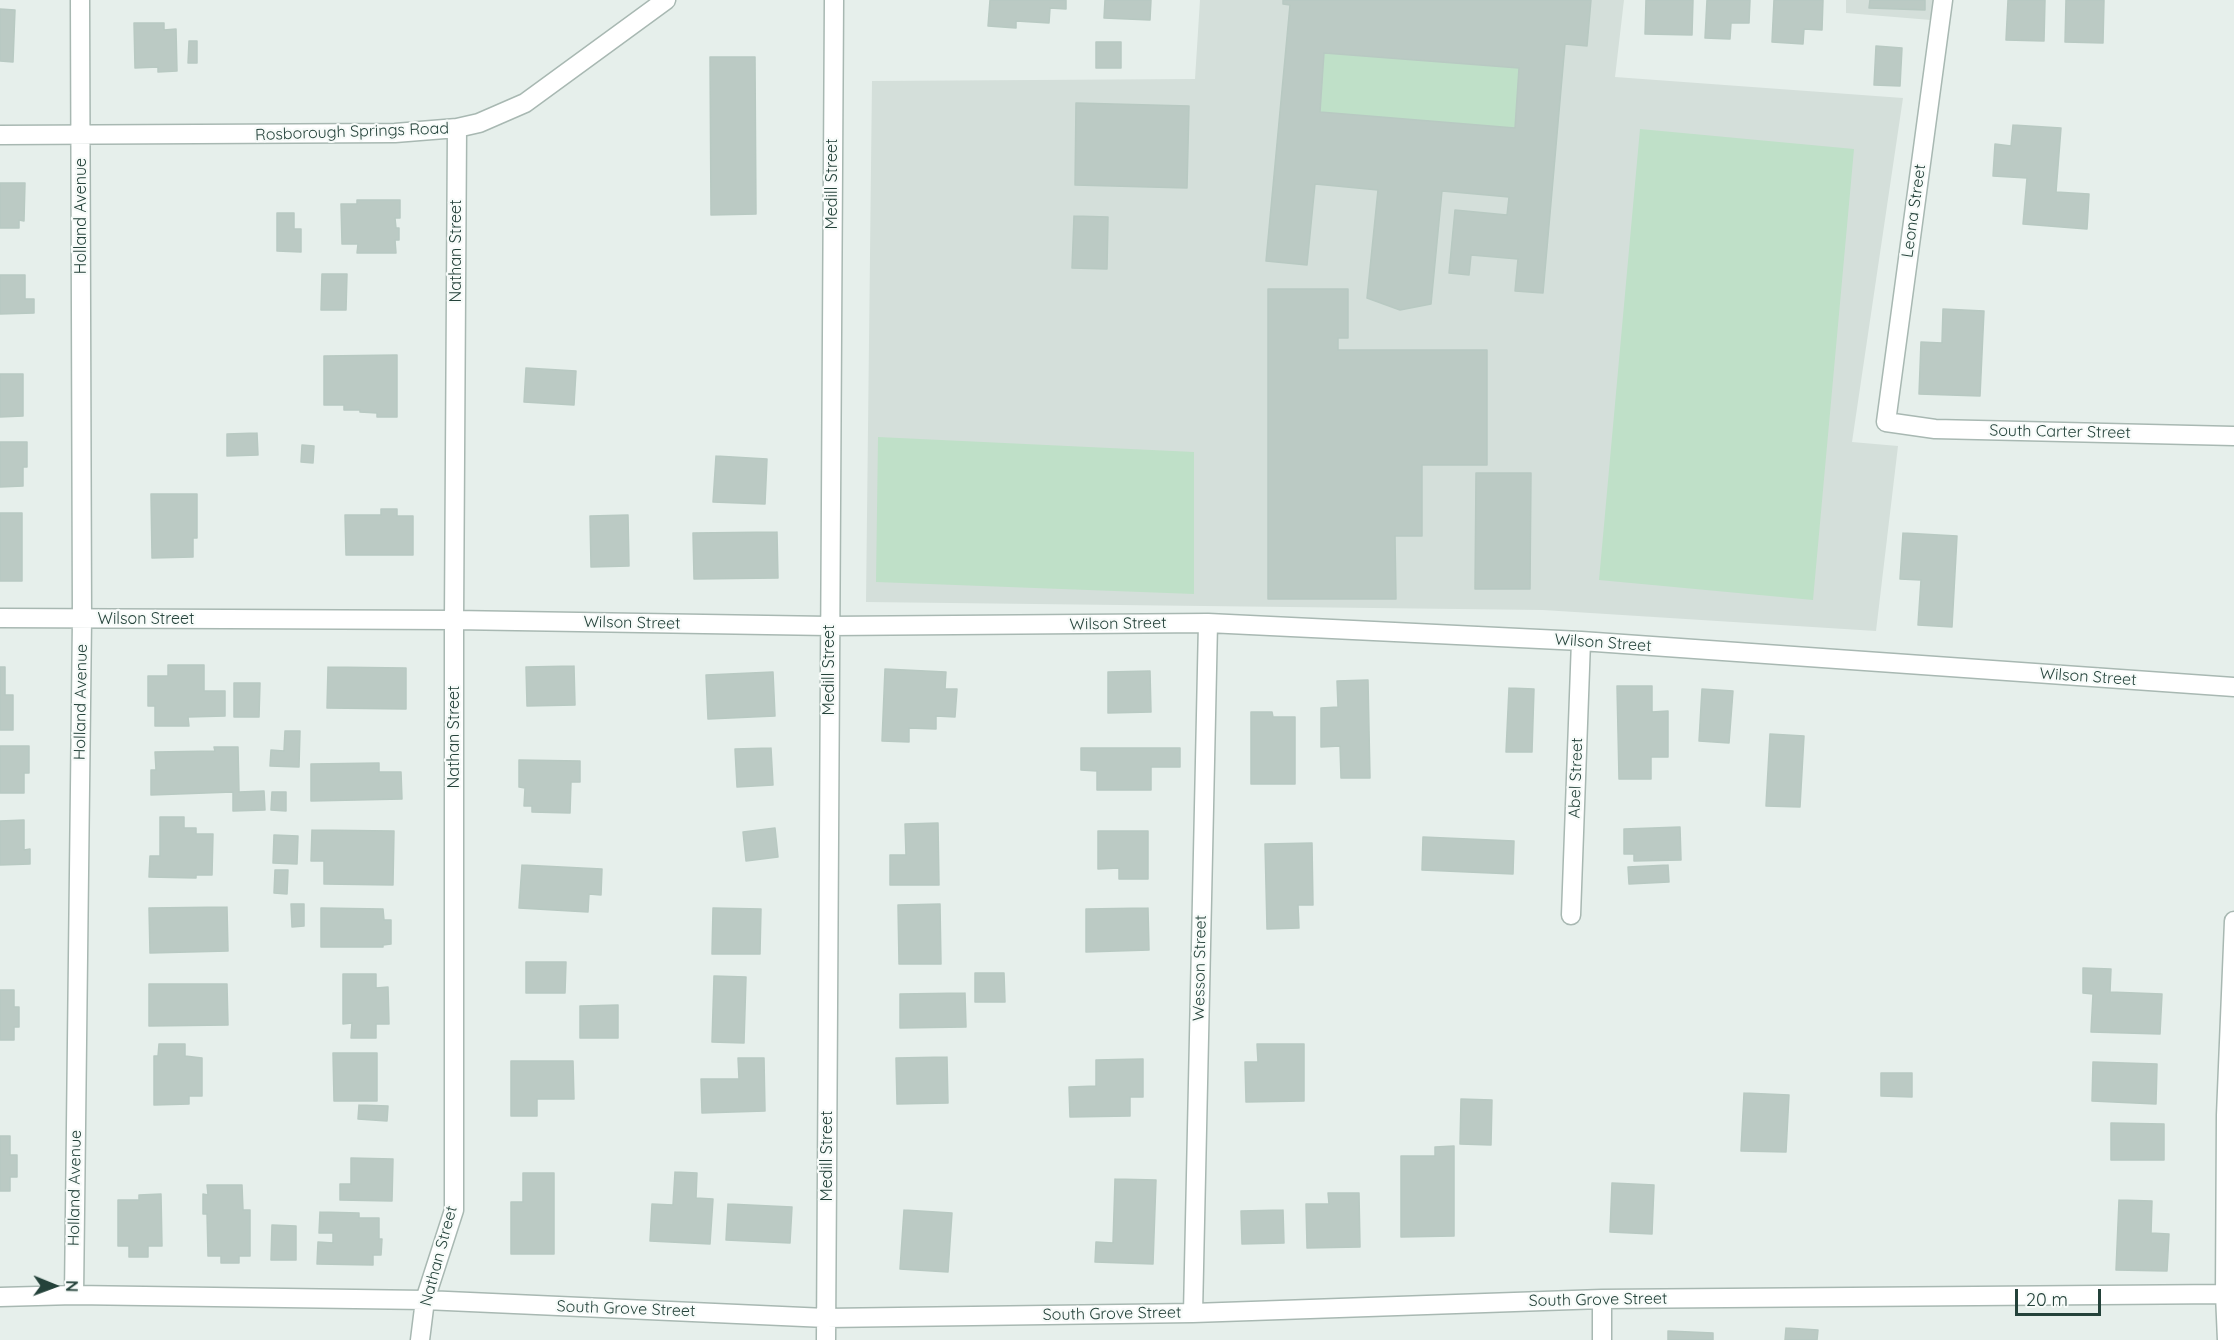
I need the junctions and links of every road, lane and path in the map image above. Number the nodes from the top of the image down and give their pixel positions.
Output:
1 (80, 0) edge
2 (666, 0) edge
3 (834, 0) edge
4 (1943, 0) edge
5 (457, 128) junction
6 (0, 135) edge
7 (80, 136) junction
8 (1886, 422) joint
9 (2234, 436) edge
10 (0, 618) edge
11 (82, 619) junction
12 (454, 620) junction
13 (1208, 623) junction
14 (829, 626) junction
15 (1581, 641) junction
16 (2234, 687) edge
17 (1571, 915) dead end
18 (2234, 921) edge
19 (2233, 941) edge
20 (2225, 1294) junction
21 (74, 1295) junction
22 (0, 1296) edge
23 (1602, 1299) junction
24 (425, 1300) junction
25 (1193, 1313) junction
26 (826, 1318) junction
27 (420, 1340) edge
28 (826, 1340) edge
29 (1602, 1340) edge
30 (2227, 1340) edge

1 - 7 street, Holland Avenue
2 - 5 street, Rosborough Springs Road
3 - 14 street, Medill Street
4 - 8 street, Leona Street
5 - 7 street, Rosborough Springs Road
5 - 12 street, Nathan Street
6 - 7 street, Rosborough Springs Road
7 - 11 street, Holland Avenue
8 - 9 street, South Carter Street
10 - 11 street, Wilson Street
11 - 12 street, Wilson Street
11 - 21 street, Holland Avenue
12 - 14 street, Wilson Street
12 - 24 street, Nathan Street
13 - 14 street, Wilson Street
13 - 15 street, Wilson Street
13 - 25 street, Wesson Street
14 - 26 street, Medill Street
15 - 16 street, Wilson Street
15 - 17 street, Abel Street
18 - 19 street
19 - 20 street
20 - 23 street, South Grove Street
20 - 30 street
21 - 22 street, South Grove Street
21 - 24 street, South Grove Street
23 - 25 street, South Grove Street
23 - 29 street
24 - 26 street, South Grove Street
24 - 27 street, Nathan Street
25 - 26 street, South Grove Street
26 - 28 street, Medill Street

